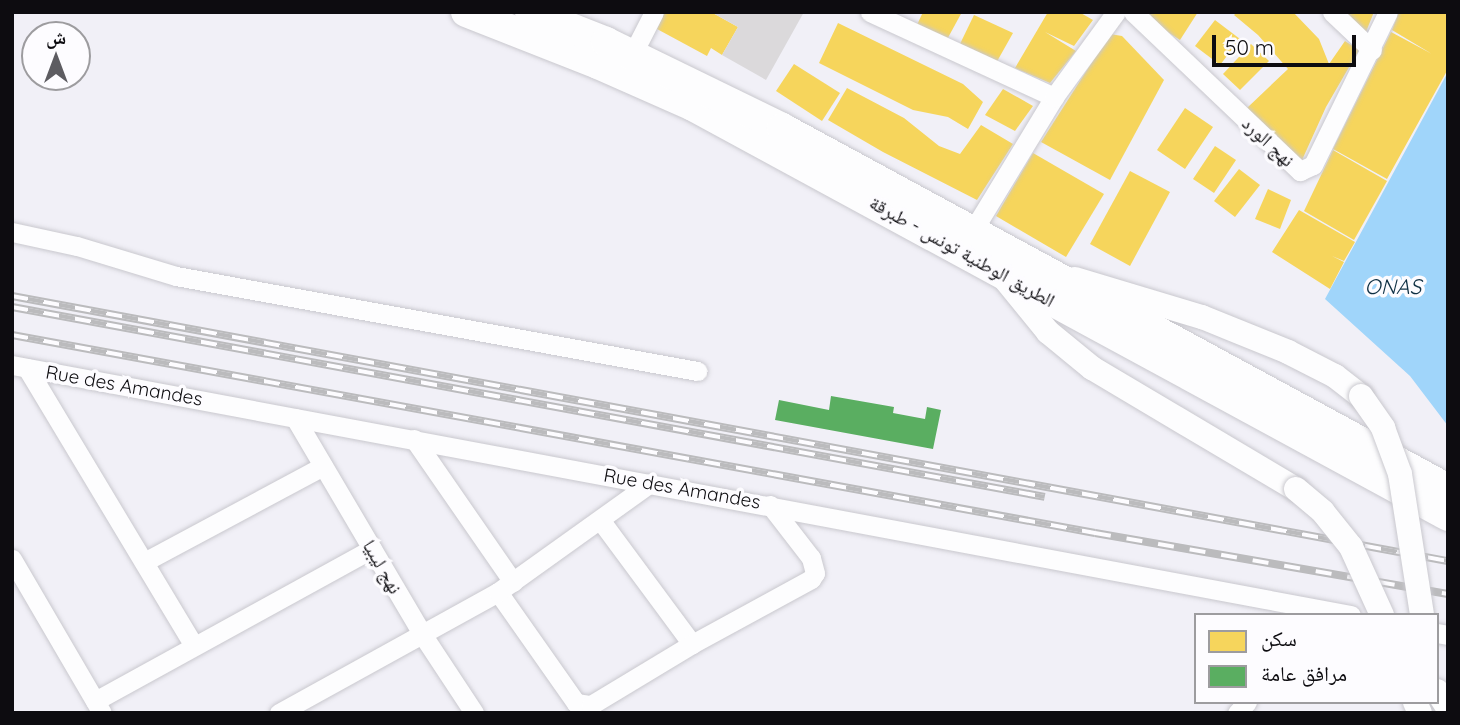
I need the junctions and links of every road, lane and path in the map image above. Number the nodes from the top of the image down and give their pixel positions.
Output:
1 (466, 12) edge
2 (530, 12) edge
3 (654, 12) edge
4 (870, 12) edge
5 (1116, 12) edge
6 (1133, 12) edge
7 (1332, 12) edge
8 (1388, 12) edge
9 (1372, 50) junction
10 (632, 54) junction
11 (1054, 96) junction
12 (12, 232) edge
13 (972, 232) junction
14 (1031, 264) junction
15 (999, 272) junction
16 (20, 367) edge
17 (697, 371) dead end
18 (295, 418) junction
19 (414, 439) junction
20 (323, 466) junction
21 (650, 483) junction
22 (1448, 489) edge
23 (770, 505) junction
24 (1448, 516) edge
25 (601, 521) junction
26 (372, 549) junction
27 (12, 559) edge
28 (144, 562) junction
29 (19, 584) edge
30 (506, 587) junction
31 (1335, 613) edge
32 (1381, 613) edge
33 (1422, 613) edge
34 (422, 635) junction
35 (692, 644) junction
36 (194, 646) junction
37 (98, 707) edge
38 (469, 711) edge
39 (279, 713) edge

1 - 15 main road, الطريق الوطنية تونس - طبرقة
2 - 10 main road, الطريق الوطنية تونس - طبرقة
3 - 10 street
4 - 11 street
5 - 11 street
6 - 9 street, نهج الورد
7 - 9 street
8 - 9 street, نهج الورد
10 - 13 main road, الطريق الوطنية تونس - طبرقة
11 - 13 street
12 - 17 street
13 - 14 main road, الطريق الوطنية تونس - طبرقة
14 - 22 main road, الطريق الوطنية تونس - طبرقة
14 - 33 street, bridge
15 - 24 main road, الطريق الوطنية تونس - طبرقة
15 - 32 street, bridge
16 - 18 street, Rue des Amandes
16 - 28 street
18 - 19 street, Rue des Amandes
18 - 20 street, نهج ليبيا
19 - 21 street, Rue des Amandes
19 - 30 street
20 - 26 street, نهج ليبيا
20 - 28 street
21 - 23 street, Rue des Amandes
21 - 25 street
23 - 31 street, Rue des Amandes
23 - 35 street
25 - 30 street
25 - 35 street
26 - 34 street, نهج ليبيا
26 - 36 street
27 - 29 street
28 - 36 street
29 - 37 street
30 - 34 street
30 - 35 street
34 - 38 street, نهج ليبيا
34 - 39 street
36 - 37 street

